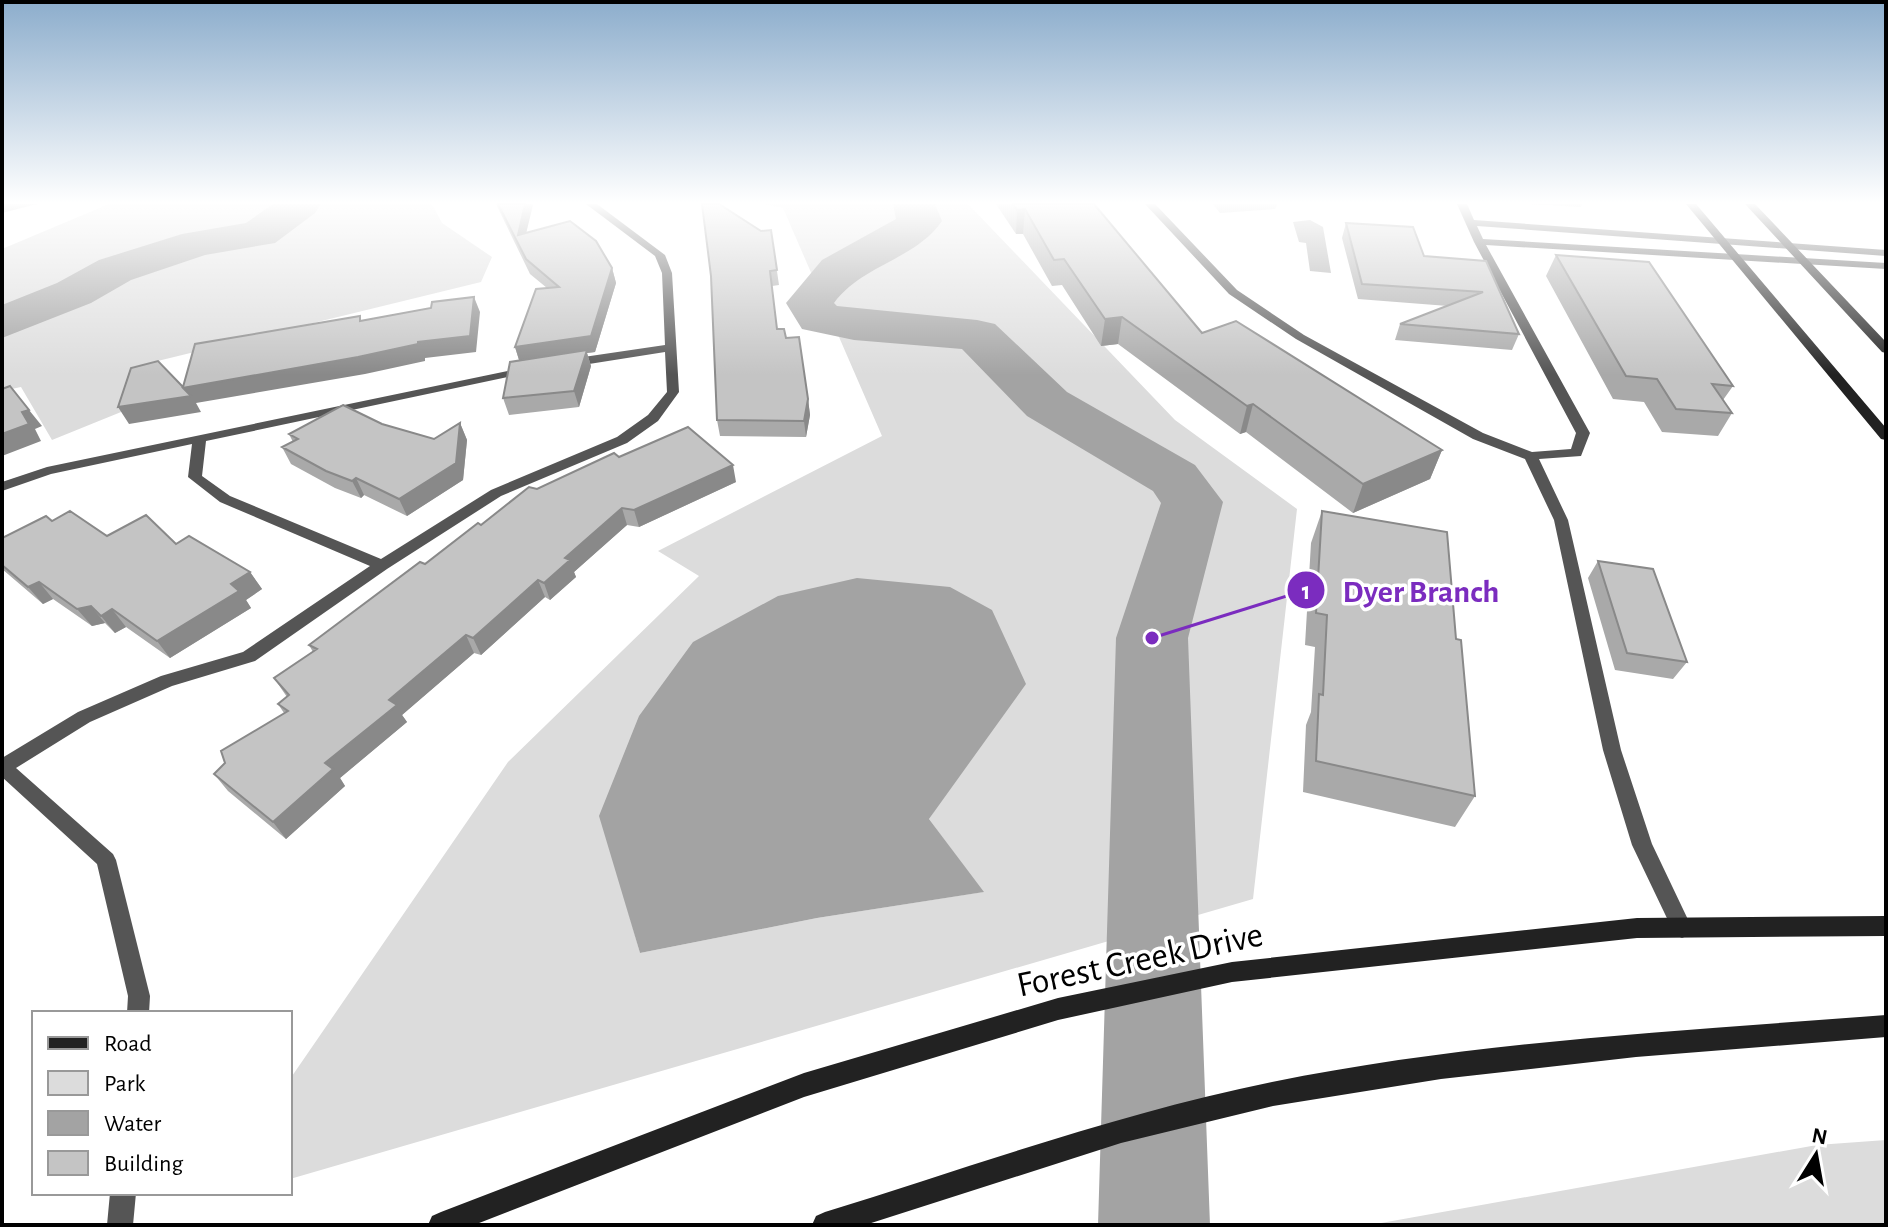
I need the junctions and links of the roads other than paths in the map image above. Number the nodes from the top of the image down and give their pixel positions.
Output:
1 (662, 261) edge
2 (1204, 261) edge
3 (1489, 261) edge
4 (1740, 261) edge
5 (1793, 261) edge
6 (1806, 262) junction
7 (1886, 266) edge
8 (669, 348) junction
9 (1886, 349) edge
10 (563, 364) edge
11 (548, 366) edge
12 (1886, 436) edge
13 (199, 440) junction
14 (1531, 456) junction
15 (2, 487) edge
16 (382, 565) junction
17 (2, 766) edge
18 (1886, 926) edge
19 (1682, 928) junction
20 (138, 1011) edge
21 (1886, 1026) edge
22 (123, 1195) edge
23 (831, 1222) edge
24 (120, 1225) edge
25 (441, 1225) edge

1 - 8 street
2 - 14 street
3 - 14 street
4 - 12 street
5 - 6 street
6 - 7 street
6 - 9 street
8 - 10 street
8 - 16 street
11 - 13 street
13 - 15 street
13 - 16 street
14 - 19 street
16 - 17 street
17 - 20 street
18 - 19 street, Forest Creek Drive
19 - 25 street, Forest Creek Drive
21 - 23 street
22 - 24 street

